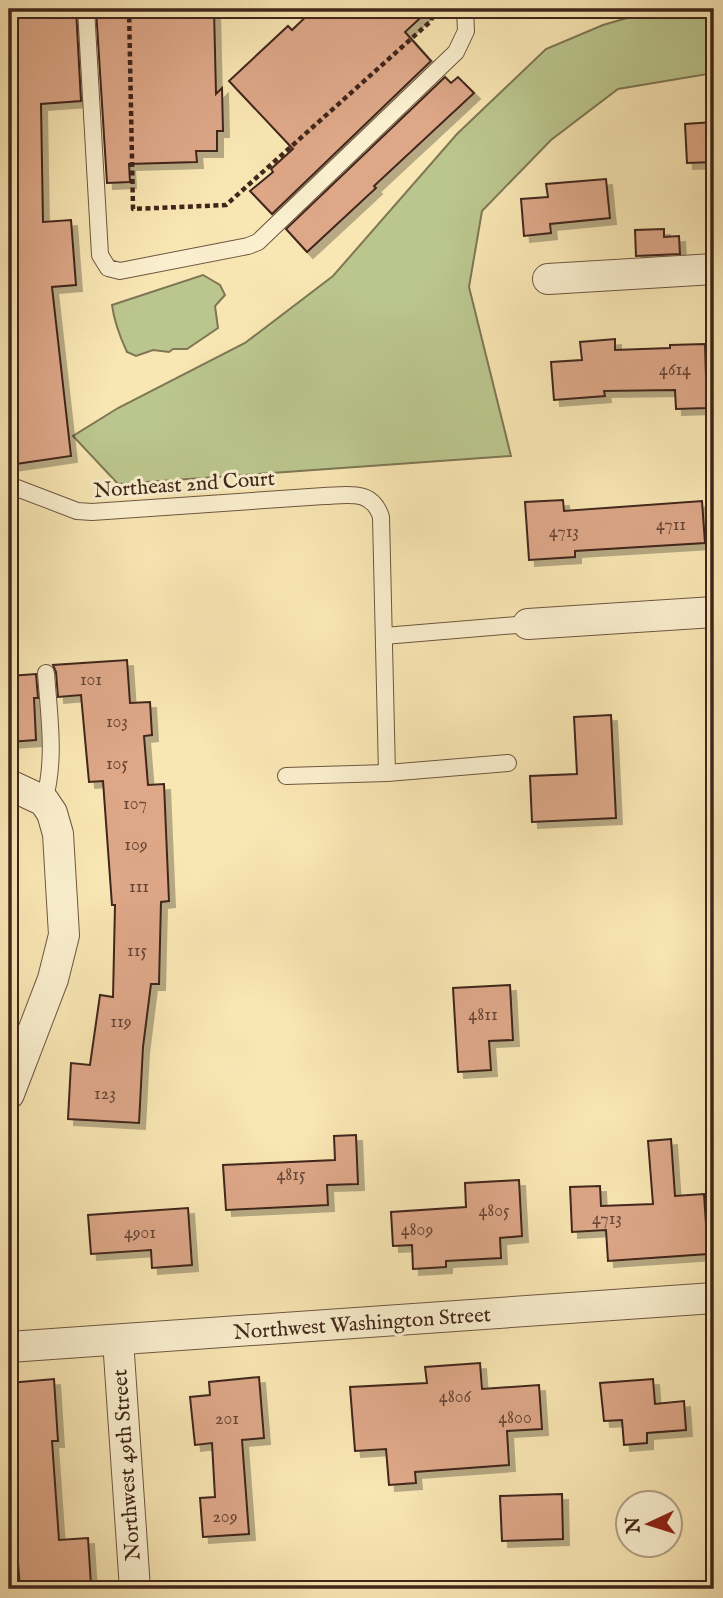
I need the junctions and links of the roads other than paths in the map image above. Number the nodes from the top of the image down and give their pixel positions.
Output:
1 (86, 9) edge
2 (465, 9) edge
3 (714, 268) edge
4 (548, 279) dead end
5 (9, 485) edge
6 (714, 612) edge
7 (528, 624) joint
8 (384, 636) junction
9 (47, 673) dead end
10 (508, 763) dead end
11 (387, 773) junction
12 (286, 776) dead end
13 (9, 787) edge
14 (44, 801) junction
15 (9, 1094) edge
16 (714, 1298) edge
17 (118, 1340) junction
18 (9, 1347) edge
19 (135, 1589) edge

1 - 2 lane
3 - 4 street
5 - 8 lane, Northeast 2nd Court
6 - 7 street
7 - 8 lane
8 - 11 lane
9 - 14 lane
10 - 11 lane
11 - 12 lane
13 - 14 street
14 - 15 street
16 - 17 street, Northwest Washington Street
17 - 18 street, Northwest Washington Street
17 - 19 street, Northwest 49th Street

